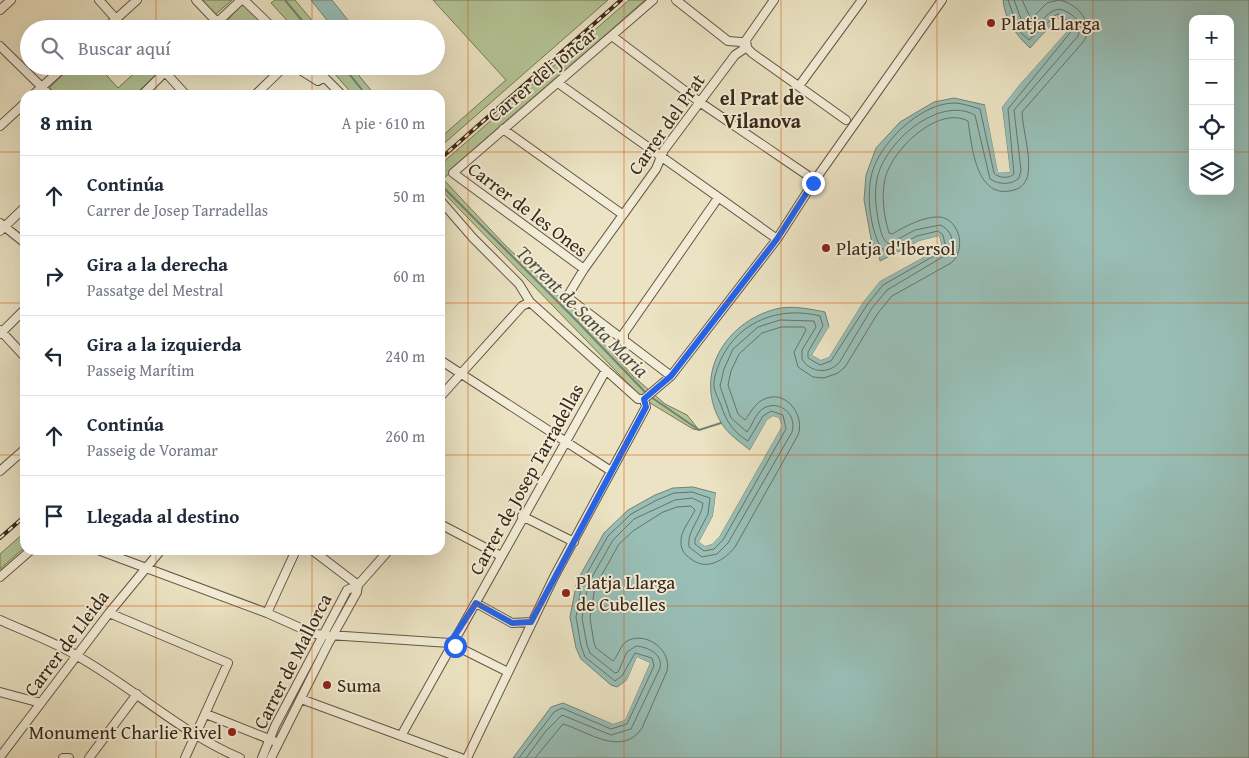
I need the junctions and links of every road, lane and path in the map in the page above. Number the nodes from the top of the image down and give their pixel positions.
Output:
1 (11, 0) edge
2 (99, 0) edge
3 (137, 0) edge
4 (196, 0) edge
5 (242, 0) edge
6 (653, 0) edge
7 (676, 0) edge
8 (774, 0) edge
9 (862, 0) edge
10 (942, 0) edge
11 (0, 10) edge
12 (116, 19) joint
13 (215, 20) edge
14 (219, 20) edge
15 (264, 20) edge
16 (612, 36) junction
17 (0, 46) edge
18 (747, 47) junction
19 (20, 66) edge
20 (30, 75) edge
21 (55, 75) edge
22 (162, 75) edge
23 (168, 75) edge
24 (276, 75) edge
25 (308, 75) edge
26 (324, 77) joint
27 (558, 84) junction
28 (799, 86) junction
29 (42, 87) junction
30 (39, 90) edge
31 (45, 90) edge
32 (147, 90) edge
33 (181, 90) edge
34 (260, 90) edge
35 (337, 90) edge
36 (700, 102) junction
37 (20, 108) edge
38 (846, 120) dead end
39 (0, 126) edge
40 (503, 129) junction
41 (660, 155) junction
42 (453, 173) joint
43 (807, 175) dead end
44 (718, 198) junction
45 (445, 210) edge
46 (20, 211) edge
47 (622, 214) junction
48 (1, 227) edge
49 (777, 239) junction
50 (20, 240) edge
51 (584, 269) junction
52 (530, 302) junction
53 (20, 315) edge
54 (1, 332) edge
55 (624, 333) junction
56 (614, 334) junction
57 (624, 342) junction
58 (20, 352) edge
59 (445, 363) edge
60 (606, 370) junction
61 (462, 374) junction
62 (671, 376) junction
63 (445, 392) edge
64 (643, 399) junction
65 (566, 442) junction
66 (20, 453) edge
67 (2, 466) edge
68 (611, 471) junction
69 (522, 516) junction
70 (445, 527) edge
71 (574, 542) junction
72 (25, 555) edge
73 (111, 555) edge
74 (157, 555) edge
75 (294, 555) edge
76 (319, 555) edge
77 (385, 555) edge
78 (501, 556) junction
79 (146, 568) junction
80 (0, 577) edge
81 (358, 585) junction
82 (476, 603) junction
83 (109, 613) junction
84 (267, 613) junction
85 (0, 620) edge
86 (531, 622) junction
87 (322, 635) junction
88 (333, 636) junction
89 (450, 643) junction
90 (78, 656) junction
91 (508, 672) junction
92 (0, 692) edge
93 (137, 694) junction
94 (301, 699) junction
95 (41, 702) junction
96 (206, 714) junction
97 (195, 736) junction
98 (401, 736) junction
99 (270, 740) junction
100 (278, 743) junction
101 (0, 757) edge
102 (63, 758) edge
103 (69, 758) edge
104 (89, 758) edge
105 (185, 758) edge
106 (240, 758) edge
107 (262, 758) edge
108 (270, 758) edge
109 (461, 758) edge
110 (467, 758) edge

1 - 11 street
2 - 12 street
3 - 12 street
4 - 13 street
5 - 14 street
5 - 15 street
6 - 16 street, Carrer del Joncar
7 - 18 street
8 - 18 street, Carrer del Prat
9 - 28 street
10 - 49 street
16 - 27 street, Carrer del Joncar
16 - 36 street
17 - 19 street
18 - 28 street
18 - 36 street, Carrer del Prat
20 - 29 street
21 - 29 street
22 - 32 street
23 - 33 street
24 - 34 street
25 - 26 street
26 - 35 street
27 - 40 street, Carrer del Joncar
27 - 41 street
28 - 38 street
29 - 30 street
29 - 31 street
36 - 41 street, Carrer del Prat
36 - 43 street
37 - 39 street
40 - 42 street, Carrer del Joncar
40 - 47 street
41 - 44 street
41 - 47 street, Carrer del Prat
42 - 51 street, Carrer de les Ones
44 - 49 street
44 - 55 street
45 - 52 street
46 - 48 street
47 - 51 street, Carrer del Prat
48 - 50 street
49 - 62 street
51 - 56 street, Carrer de les Ones
52 - 60 street
52 - 61 street
53 - 54 street
54 - 58 street
55 - 56 street
55 - 57 street
56 - 57 street, Carrer de les Ones
57 - 62 street, Carrer de les Ones
59 - 61 street
60 - 64 street
60 - 65 street, Carrer de Josep Tarradellas
61 - 63 street
61 - 65 street
62 - 64 street
64 - 68 street
65 - 68 street
65 - 69 street, Carrer de Josep Tarradellas
66 - 67 street
68 - 71 street
69 - 71 street
69 - 78 street, Carrer de Josep Tarradellas
70 - 78 street
71 - 86 street
72 - 80 street
73 - 79 street
74 - 79 street, Carrer de Lleida
75 - 84 street
76 - 81 street
77 - 81 street, Carrer de Mallorca
78 - 82 street, Carrer de Josep Tarradellas
79 - 83 street, Carrer de Lleida
79 - 84 street
81 - 87 street, Carrer de Mallorca
81 - 88 street, Carrer de Mallorca
82 - 86 street
82 - 89 street, Carrer de Josep Tarradellas
83 - 90 street, Carrer de Lleida
83 - 96 street
84 - 87 street
85 - 90 street
86 - 91 street
87 - 88 street
87 - 99 street, Carrer de Mallorca
88 - 89 street
88 - 94 street, Carrer de Mallorca
89 - 91 street
89 - 98 street, Carrer de Josep Tarradellas
90 - 93 street
90 - 95 street, Carrer de Lleida
91 - 110 street
92 - 95 street
93 - 97 street
93 - 104 street
94 - 98 street
94 - 100 street, Carrer de Mallorca
95 - 101 street, Carrer de Lleida
96 - 97 street
96 - 99 street
97 - 105 street
97 - 106 street
98 - 109 street
99 - 100 street
99 - 107 street, Carrer de Mallorca
100 - 108 street, Carrer de Mallorca
102 - 103 street

